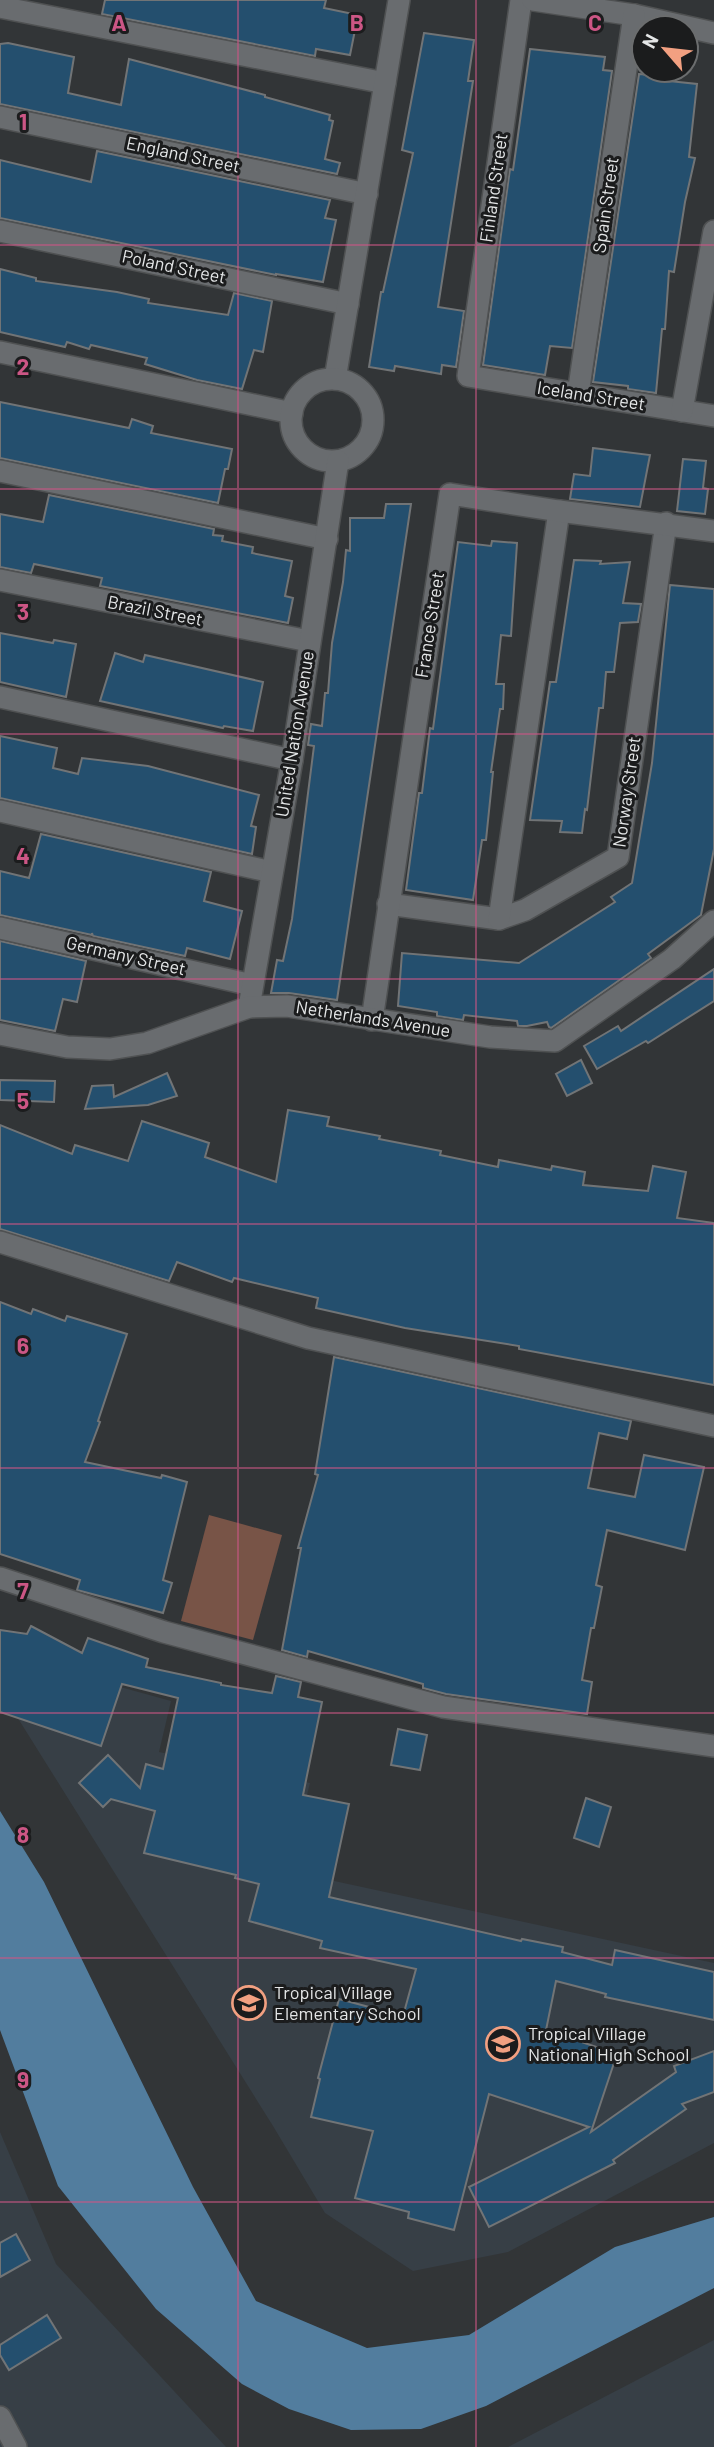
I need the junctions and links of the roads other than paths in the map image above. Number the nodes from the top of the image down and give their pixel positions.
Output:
1 (399, 0) edge
2 (521, 0) edge
3 (533, 0) edge
4 (0, 7) edge
5 (630, 14) edge
6 (630, 42) edge
7 (385, 83) junction
8 (0, 117) edge
9 (367, 194) junction
10 (0, 231) edge
11 (714, 231) edge
12 (348, 304) junction
13 (0, 352) edge
14 (468, 376) joint
15 (335, 379) junction
16 (578, 394) junction
17 (682, 411) junction
18 (292, 413) junction
19 (714, 416) edge
20 (338, 461) junction
21 (0, 471) edge
22 (559, 511) junction
23 (666, 523) junction
24 (714, 531) edge
25 (327, 539) junction
26 (0, 580) edge
27 (309, 641) junction
28 (0, 697) edge
29 (292, 760) junction
30 (0, 811) edge
31 (272, 872) junction
32 (388, 904) junction
33 (499, 919) junction
34 (714, 921) edge
35 (0, 928) edge
36 (252, 985) junction
37 (249, 1007) junction
38 (372, 1020) junction
39 (0, 1034) edge
40 (0, 1242) edge
41 (714, 1426) edge
42 (0, 1578) edge
43 (714, 1746) edge
44 (0, 2417) edge
45 (16, 2447) edge

1 - 7 street
2 - 14 street, Finland Street
3 - 5 street
4 - 7 street
6 - 16 street, Spain Street
7 - 9 street
8 - 9 street, England Street
9 - 12 street
10 - 12 street, Poland Street
11 - 17 street
12 - 15 street
13 - 18 street
14 - 16 street, Iceland Street
15 - 18 street
15 - 20 street
16 - 17 street, Iceland Street
17 - 19 street, Iceland Street
18 - 20 street
20 - 25 street, United Nation Avenue
21 - 25 street
22 - 23 street, France Street
22 - 32 street, France Street
22 - 33 street
23 - 24 street, France Street
23 - 33 street, Norway Street
25 - 27 street, United Nation Avenue
26 - 27 street, Brazil Street
27 - 29 street, United Nation Avenue
28 - 29 street
29 - 31 street, United Nation Avenue
30 - 31 street
31 - 36 street, United Nation Avenue
32 - 33 street, Norway Street
32 - 38 street, France Street
34 - 38 street, Netherlands Avenue
35 - 36 street, Germany Street
36 - 37 street, United Nation Avenue
37 - 38 street, Netherlands Avenue
37 - 39 street, Netherlands Avenue
40 - 41 street
42 - 43 street
44 - 45 street

